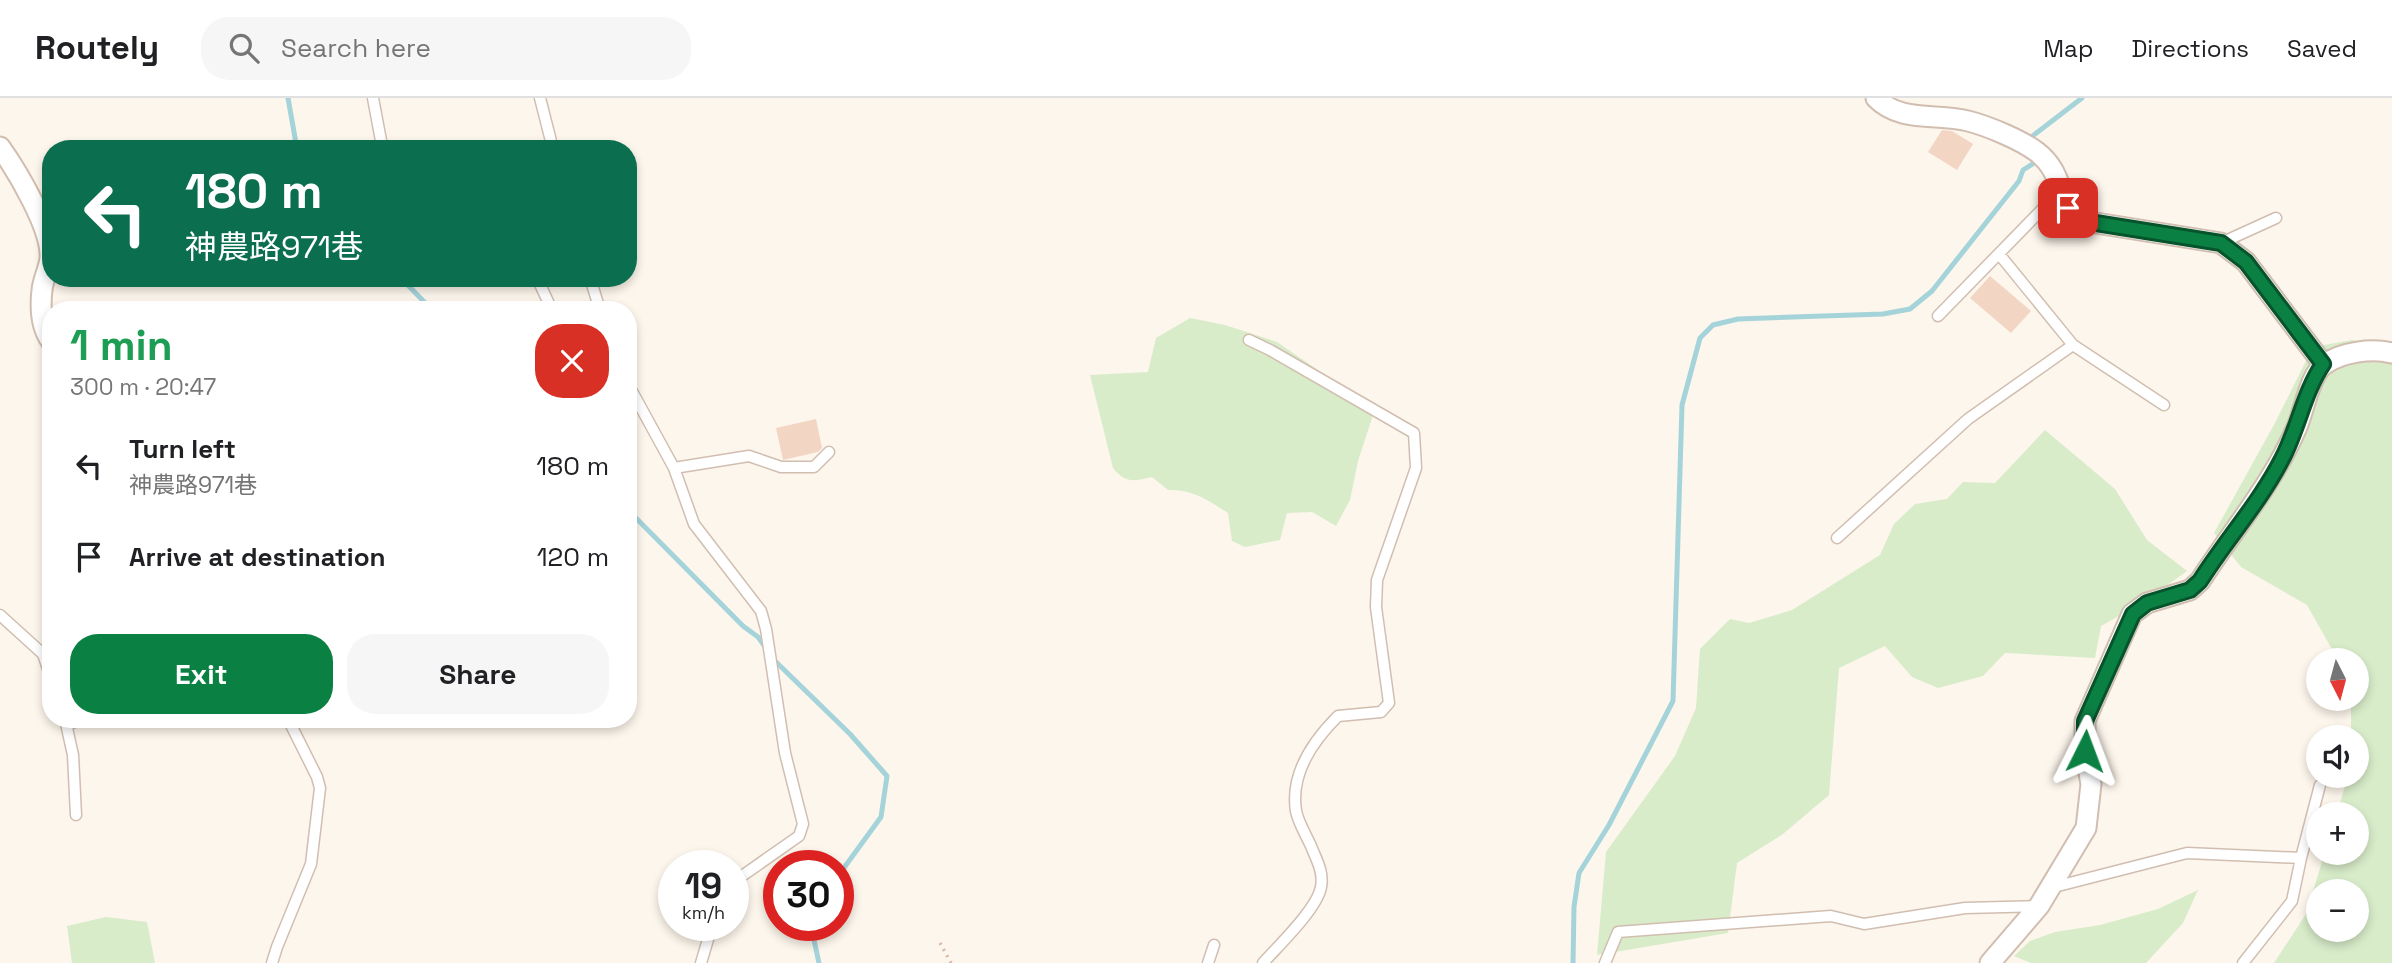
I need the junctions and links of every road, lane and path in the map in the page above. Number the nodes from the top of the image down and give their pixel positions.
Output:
1 (373, 98) edge
2 (540, 98) edge
3 (1876, 98) edge
4 (381, 140) edge
5 (551, 140) edge
6 (0, 147) edge
7 (2060, 190) junction
8 (2276, 218) dead end
9 (42, 226) edge
10 (2221, 243) junction
11 (1999, 254) junction
12 (1938, 316) dead end
13 (1249, 340) dead end
14 (2073, 345) junction
15 (2392, 353) edge
16 (2323, 364) junction
17 (637, 400) edge
18 (2164, 405) dead end
19 (829, 452) dead end
20 (674, 468) junction
21 (1837, 538) dead end
22 (0, 615) edge
23 (42, 653) edge
24 (67, 728) edge
25 (292, 728) edge
26 (2319, 788) edge
27 (76, 816) dead end
28 (2301, 858) junction
29 (749, 871) edge
30 (2050, 888) junction
31 (2039, 906) junction
32 (708, 941) edge
33 (940, 943) dead end
34 (1214, 945) dead end
35 (272, 963) edge
36 (701, 963) edge
37 (951, 963) edge
38 (1208, 963) edge
39 (1263, 963) edge
40 (1605, 963) edge
41 (1990, 963) edge
42 (2243, 963) edge

1 - 4 lane
2 - 5 lane
3 - 7 street
6 - 9 street
7 - 10 street
7 - 11 lane
8 - 10 lane
10 - 16 street
11 - 12 lane
11 - 14 lane
13 - 39 lane
14 - 18 lane
14 - 21 lane
15 - 16 street
16 - 30 street
17 - 20 lane
19 - 20 lane
20 - 29 lane
22 - 23 lane
24 - 27 lane
25 - 35 lane
26 - 28 lane
28 - 30 lane
28 - 42 lane
30 - 31 street
31 - 40 lane
31 - 41 street
32 - 36 lane
33 - 37 path
34 - 38 lane

